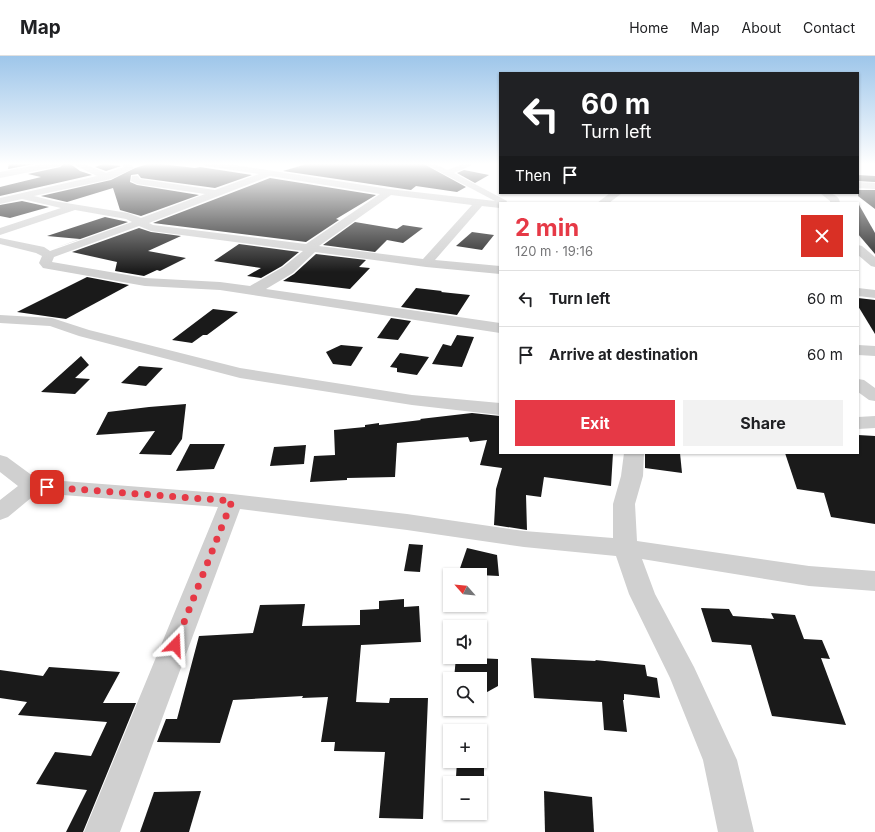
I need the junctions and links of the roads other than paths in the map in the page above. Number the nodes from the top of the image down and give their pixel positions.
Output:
1 (36, 199) edge
2 (202, 199) edge
3 (378, 199) edge
4 (448, 199) edge
5 (495, 199) edge
6 (479, 203) junction
7 (75, 208) junction
8 (141, 222) junction
9 (0, 232) edge
10 (0, 241) edge
11 (310, 249) junction
12 (860, 252) edge
13 (49, 255) junction
14 (426, 263) junction
15 (875, 263) edge
16 (499, 270) edge
17 (252, 291) junction
18 (859, 292) edge
19 (875, 294) edge
20 (0, 319) edge
21 (499, 328) edge
22 (859, 350) edge
23 (875, 351) edge
24 (859, 385) edge
25 (859, 395) edge
26 (875, 396) edge
27 (875, 404) edge
28 (499, 409) edge
29 (875, 422) edge
30 (859, 423) edge
31 (634, 454) edge
32 (0, 461) edge
33 (32, 486) junction
34 (232, 501) junction
35 (0, 512) edge
36 (625, 548) junction
37 (875, 581) edge
38 (102, 832) edge
39 (736, 832) edge

1 - 7 street
2 - 8 street
3 - 11 street
4 - 6 street
5 - 6 street
6 - 14 street
7 - 8 street
7 - 9 street
8 - 11 street
8 - 13 street
10 - 13 street
11 - 14 street
11 - 17 street
12 - 15 street
13 - 17 street
14 - 16 street
17 - 21 street
18 - 19 street
20 - 28 street
22 - 23 street
24 - 26 street
25 - 27 street
29 - 30 street
31 - 36 street
32 - 33 street
33 - 34 street
33 - 35 street
34 - 36 street
34 - 38 street
36 - 37 street
36 - 39 street

